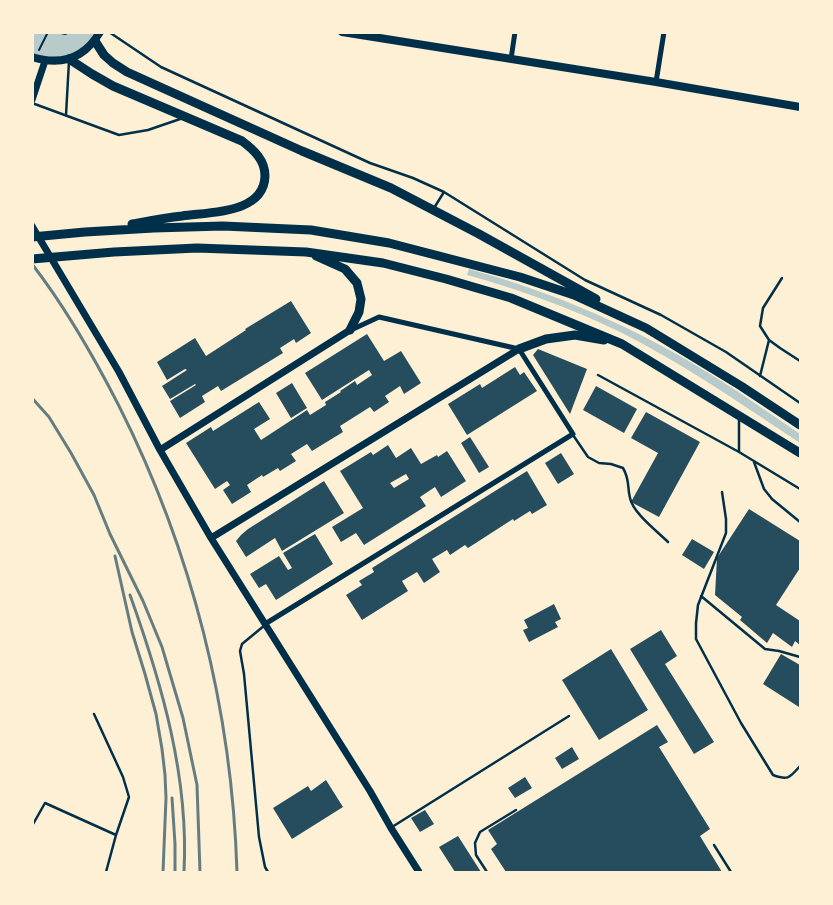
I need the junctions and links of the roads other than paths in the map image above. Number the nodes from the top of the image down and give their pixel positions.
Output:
1 (108, 32) edge
2 (342, 32) edge
3 (515, 32) edge
4 (664, 32) edge
5 (97, 36) edge
6 (44, 57) junction
7 (32, 58) edge
8 (69, 59) junction
9 (511, 59) junction
10 (656, 82) junction
11 (32, 102) edge
12 (800, 106) edge
13 (66, 115) junction
14 (186, 118) junction
15 (444, 192) junction
16 (433, 210) junction
17 (32, 226) edge
18 (85, 232) junction
19 (32, 238) edge
20 (306, 252) junction
21 (32, 259) edge
22 (782, 278) dead end
23 (646, 328) junction
24 (350, 330) junction
25 (769, 340) junction
26 (622, 344) junction
27 (519, 349) junction
28 (800, 361) edge
29 (598, 375) dead end
30 (760, 376) junction
31 (800, 403) edge
32 (739, 416) junction
33 (800, 426) edge
34 (572, 434) junction
35 (160, 450) junction
36 (739, 452) junction
37 (800, 453) edge
38 (754, 462) junction
39 (800, 489) edge
40 (722, 492) dead end
41 (800, 522) edge
42 (211, 538) junction
43 (668, 542) dead end
44 (701, 596) junction
45 (265, 624) junction
46 (800, 657) edge
47 (94, 714) dead end
48 (570, 716) dead end
49 (800, 766) edge
50 (516, 810) dead end
51 (32, 826) edge
52 (391, 828) junction
53 (116, 835) junction
54 (714, 845) dead end
55 (106, 872) edge
56 (268, 872) edge
57 (419, 872) edge
58 (487, 872) edge
59 (731, 872) edge

1 - 15 lane
2 - 9 main road
3 - 9 street
4 - 10 street
5 - 8 main road
5 - 16 highway
6 - 7 main road
6 - 8 main road
6 - 11 street
8 - 13 lane
8 - 14 highway
9 - 10 main road
10 - 12 main road
11 - 13 lane
13 - 14 lane
14 - 18 highway
15 - 16 lane
15 - 30 lane
16 - 23 highway
17 - 35 street
18 - 19 highway
18 - 23 highway
20 - 21 highway
20 - 24 highway
20 - 26 highway
22 - 25 lane
23 - 33 highway
24 - 27 street
24 - 35 street
25 - 28 lane
25 - 30 lane
26 - 27 highway
26 - 32 highway
27 - 34 street
27 - 42 street
29 - 36 lane
30 - 31 lane
32 - 36 lane
32 - 37 highway
34 - 43 lane
34 - 45 street
35 - 42 street
36 - 38 lane
38 - 39 lane
38 - 41 lane
40 - 44 lane
42 - 45 street
44 - 46 lane
44 - 49 lane
45 - 52 street
45 - 56 lane
47 - 53 lane
48 - 52 lane
50 - 58 lane
51 - 53 lane
52 - 57 street
53 - 55 lane
54 - 59 lane

